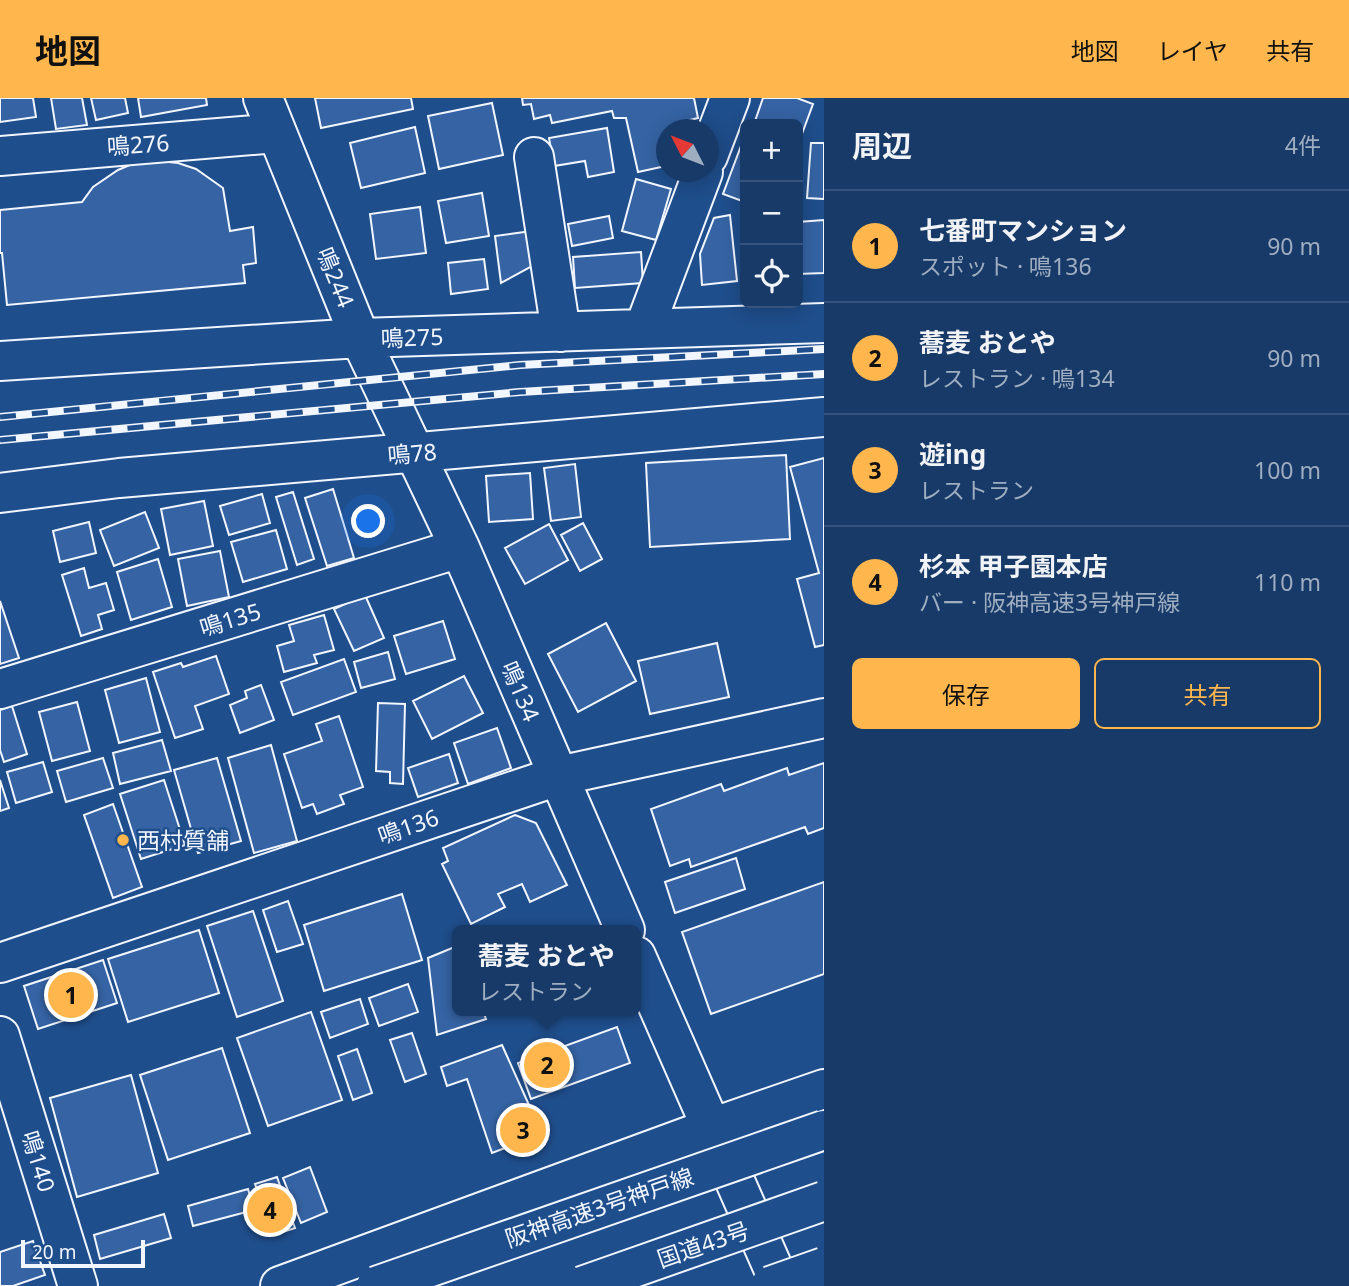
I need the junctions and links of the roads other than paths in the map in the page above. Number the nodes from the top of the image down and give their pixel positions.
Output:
1 (262, 98) edge
2 (730, 98) edge
3 (719, 128) edge
4 (277, 134) junction
5 (0, 156) edge
6 (534, 157) dead end
7 (699, 182) edge
8 (824, 323) edge
9 (644, 329) junction
10 (561, 332) junction
11 (360, 338) junction
12 (0, 361) edge
13 (824, 417) edge
14 (416, 453) junction
15 (0, 493) edge
16 (460, 548) junction
17 (0, 690) edge
18 (824, 718) edge
19 (558, 776) junction
20 (623, 925) edge
21 (0, 962) edge
22 (641, 967) edge
23 (0, 1036) edge
24 (824, 1089) edge
25 (712, 1128) junction
26 (824, 1130) edge
27 (824, 1201) edge
28 (824, 1267) edge
29 (78, 1286) edge
30 (280, 1286) edge
31 (376, 1286) edge
32 (582, 1286) edge
33 (770, 1286) edge
34 (781, 1286) edge

1 - 4 main road, 鳴244
2 - 3 main road
4 - 5 main road, 鳴276
4 - 11 main road, 鳴244
6 - 10 main road
7 - 9 main road
8 - 9 main road, 鳴275
9 - 10 main road, 鳴275
10 - 11 main road, 鳴275
11 - 12 main road, 鳴275
11 - 14 main road, 鳴244
13 - 14 main road, 鳴78
14 - 15 main road, 鳴78
14 - 16 main road, 鳴134
16 - 17 main road, 鳴135
16 - 19 main road, 鳴134
18 - 19 main road, 鳴136
19 - 20 main road, 鳴134
19 - 21 main road, 鳴136
22 - 25 main road
23 - 29 main road, 鳴140
24 - 25 main road
25 - 30 main road
25 - 34 main road
26 - 31 main road, 阪神高速3号神戸線, bridge
27 - 32 main road, 国道43号, bridge
28 - 33 main road, bridge

